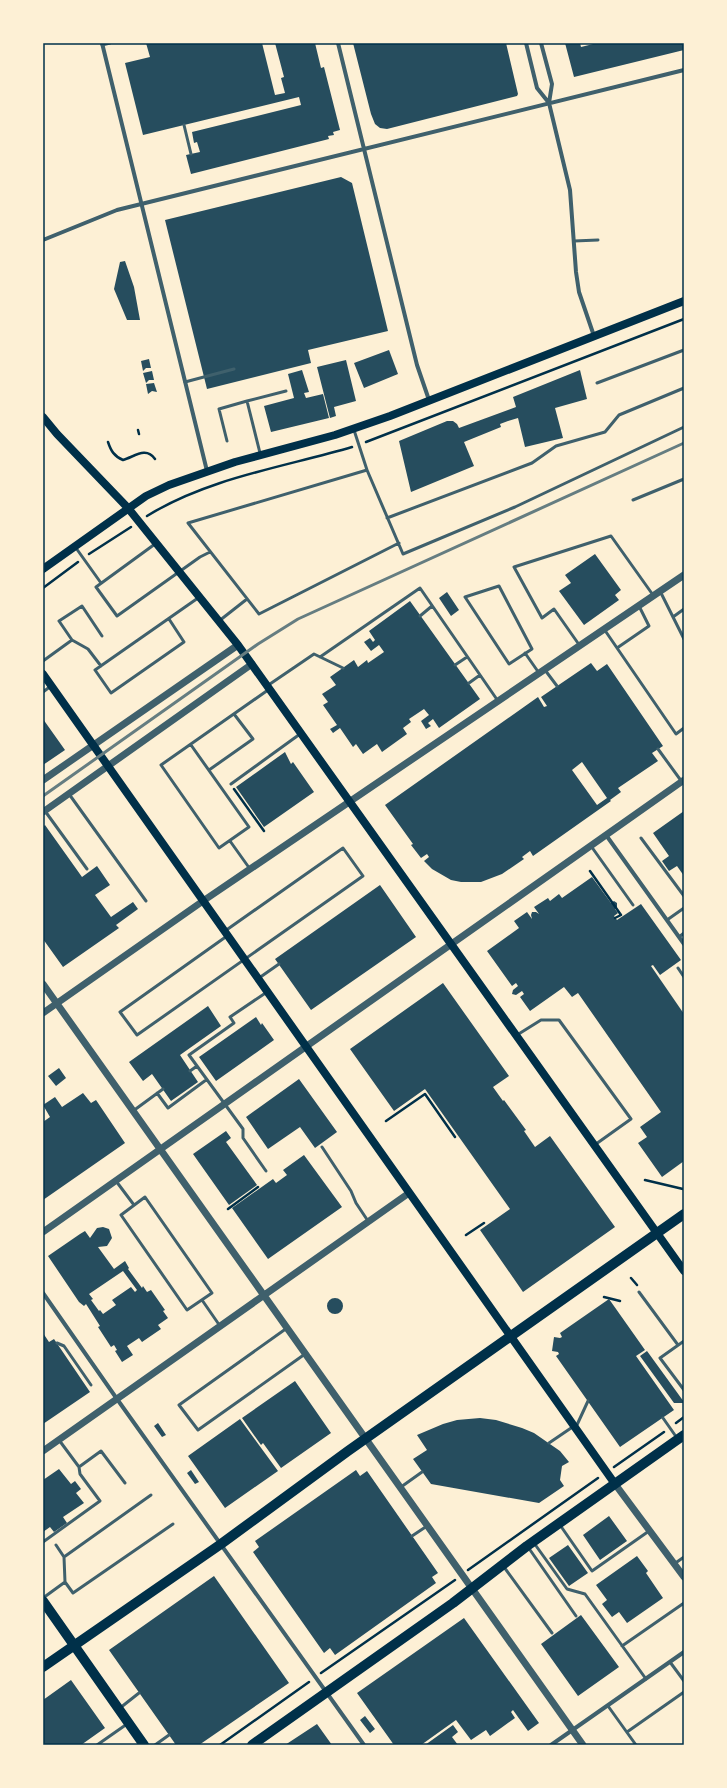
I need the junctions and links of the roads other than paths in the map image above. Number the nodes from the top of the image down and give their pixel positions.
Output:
1 (110, 43) edge
2 (338, 43) edge
3 (526, 43) edge
4 (541, 43) edge
5 (102, 44) edge
6 (684, 70) edge
7 (549, 103) junction
8 (184, 125) dead end
9 (365, 148) junction
10 (191, 154) dead end
11 (141, 204) junction
12 (43, 240) edge
13 (598, 240) dead end
14 (574, 241) junction
15 (684, 301) edge
16 (594, 336) junction
17 (684, 350) edge
18 (234, 369) dead end
19 (185, 382) junction
20 (597, 383) dead end
21 (684, 388) edge
22 (286, 391) dead end
23 (429, 400) junction
24 (247, 401) junction
25 (43, 417) edge
26 (684, 427) edge
27 (354, 429) junction
28 (227, 441) dead end
29 (261, 455) junction
30 (366, 470) junction
31 (207, 472) junction
32 (684, 479) edge
33 (633, 500) dead end
34 (128, 508) junction
35 (387, 518) junction
36 (157, 543) junction
37 (398, 543) junction
38 (75, 546) junction
39 (210, 552) junction
40 (43, 569) edge
41 (179, 572) junction
42 (684, 575) edge
43 (101, 583) junction
44 (660, 591) junction
45 (654, 596) junction
46 (200, 597) junction
47 (247, 599) junction
48 (432, 606) junction
49 (640, 606) junction
50 (684, 609) edge
51 (420, 616) dead end
52 (673, 616) junction
53 (169, 619) junction
54 (219, 621) junction
55 (604, 630) junction
56 (102, 636) dead end
57 (684, 639) edge
58 (72, 640) junction
59 (238, 645) junction
60 (580, 646) junction
61 (617, 648) junction
62 (526, 653) junction
63 (320, 657) junction
64 (467, 657) junction
65 (43, 661) edge
66 (252, 664) junction
67 (455, 665) dead end
68 (101, 666) junction
69 (343, 668) dead end
70 (542, 672) junction
71 (43, 674) edge
72 (480, 675) junction
73 (469, 683) dead end
74 (51, 686) junction
75 (557, 686) dead end
76 (269, 687) junction
77 (43, 692) edge
78 (498, 701) junction
79 (234, 714) junction
80 (684, 728) edge
81 (301, 733) junction
82 (191, 744) junction
83 (93, 745) junction
84 (658, 749) dead end
85 (108, 767) junction
86 (209, 770) junction
87 (43, 780) edge
88 (683, 781) edge
89 (231, 784) road end
90 (69, 794) junction
91 (350, 802) junction
92 (44, 811) edge
93 (606, 835) junction
94 (641, 838) dead end
95 (230, 841) junction
96 (591, 846) junction
97 (87, 869) dead end
98 (250, 869) junction
99 (684, 896) edge
100 (146, 901) dead end
101 (203, 901) junction
102 (633, 905) dead end
103 (684, 908) edge
104 (667, 920) junction
105 (226, 934) junction
106 (684, 934) edge
107 (679, 937) junction
108 (452, 944) junction
109 (684, 944) edge
110 (244, 960) junction
111 (279, 964) dead end
112 (678, 968) dead end
113 (684, 977) edge
114 (258, 980) junction
115 (43, 984) edge
116 (267, 992) junction
117 (57, 1003) junction
118 (43, 1013) edge
119 (516, 1036) junction
120 (306, 1047) junction
121 (197, 1066) junction
122 (190, 1071) dead end
123 (206, 1080) junction
124 (163, 1090) dead end
125 (157, 1093) junction
126 (224, 1105) junction
127 (132, 1111) junction
128 (594, 1145) junction
129 (322, 1147) dead end
130 (160, 1150) junction
131 (266, 1171) dead end
132 (116, 1181) junction
133 (409, 1192) junction
134 (134, 1205) junction
135 (684, 1214) edge
136 (368, 1221) junction
137 (43, 1232) edge
138 (657, 1233) junction
139 (684, 1271) edge
140 (639, 1292) dead end
141 (43, 1293) edge
142 (263, 1295) junction
143 (202, 1300) junction
144 (220, 1326) junction
145 (287, 1328) junction
146 (510, 1336) junction
147 (58, 1343) dead end
148 (681, 1343) edge
149 (684, 1346) edge
150 (305, 1354) junction
151 (91, 1385) dead end
152 (684, 1390) edge
153 (117, 1399) junction
154 (588, 1401) dead end
155 (663, 1418) dead end
156 (575, 1427) junction
157 (681, 1437) edge
158 (366, 1439) junction
159 (58, 1440) junction
160 (549, 1444) dead end
161 (43, 1451) edge
162 (79, 1468) junction
163 (422, 1472) dead end
164 (125, 1484) dead end
165 (615, 1484) junction
166 (400, 1488) junction
167 (151, 1495) dead end
168 (173, 1524) dead end
169 (558, 1524) junction
170 (427, 1526) junction
171 (649, 1531) junction
172 (412, 1536) dead end
173 (43, 1542) edge
174 (530, 1543) junction
175 (221, 1544) junction
176 (56, 1545) dead end
177 (64, 1557) junction
178 (684, 1557) edge
179 (502, 1564) junction
180 (674, 1564) junction
181 (684, 1577) edge
182 (65, 1582) junction
183 (471, 1589) junction
184 (43, 1598) edge
185 (43, 1601) edge
186 (684, 1603) edge
187 (576, 1616) dead end
188 (552, 1632) dead end
189 (74, 1646) junction
190 (622, 1646) junction
191 (684, 1652) edge
192 (670, 1662) junction
193 (43, 1667) edge
194 (646, 1679) junction
195 (684, 1681) edge
196 (684, 1692) edge
197 (139, 1693) dead end
198 (326, 1693) junction
199 (608, 1706) junction
200 (118, 1709) junction
201 (128, 1723) junction
202 (573, 1731) junction
203 (627, 1732) junction
204 (169, 1735) dead end
205 (97, 1745) edge
206 (144, 1745) edge
207 (155, 1745) edge
208 (252, 1745) edge
209 (364, 1745) edge
210 (552, 1745) edge
211 (583, 1745) edge
212 (636, 1745) edge

1 - 5 lane
2 - 9 street
3 - 7 street
4 - 7 street
5 - 11 street
6 - 7 street
7 - 9 street
7 - 14 street
8 - 10 lane
9 - 11 street
9 - 23 street
11 - 12 street
11 - 19 street
13 - 14 lane
14 - 16 street
15 - 16 main road
16 - 23 main road
17 - 20 lane
18 - 19 lane
19 - 31 street
21 - 35 lane
22 - 24 lane
23 - 27 main road
24 - 28 lane
24 - 29 lane
25 - 34 main road
26 - 37 lane
27 - 29 main road
27 - 30 lane
29 - 31 main road
30 - 35 lane
30 - 39 lane
31 - 34 main road
32 - 33 lane
34 - 36 main road
34 - 38 main road
35 - 37 lane
36 - 41 main road
36 - 43 lane
37 - 47 lane
38 - 40 main road
38 - 43 lane
39 - 41 lane
39 - 47 lane
41 - 43 lane
41 - 46 main road
42 - 44 street
44 - 45 street
44 - 52 lane
45 - 49 street
45 - 60 lane
46 - 53 lane
46 - 54 main road
47 - 54 lane
48 - 51 lane
48 - 63 lane
48 - 64 lane
49 - 55 street
49 - 61 lane
50 - 52 lane
52 - 57 lane
53 - 68 lane
53 - 68 lane
54 - 59 main road
55 - 60 street
55 - 61 lane
56 - 58 lane
58 - 65 lane
58 - 68 lane
59 - 66 main road
59 - 83 street
60 - 70 street
61 - 80 lane
62 - 62 lane
62 - 70 lane
63 - 69 lane
63 - 76 lane
64 - 67 lane
64 - 72 lane
66 - 76 main road
66 - 85 street
70 - 75 lane
70 - 78 street
71 - 74 main road
72 - 73 lane
72 - 78 lane
74 - 77 lane
74 - 83 main road
76 - 79 lane
76 - 81 main road
78 - 91 street
79 - 82 lane
79 - 86 lane
81 - 89 lane
81 - 91 main road
82 - 86 lane
82 - 95 lane
83 - 85 main road
83 - 87 street
84 - 88 lane
85 - 90 street
85 - 101 main road
86 - 95 lane
88 - 93 street
90 - 92 street
90 - 100 lane
91 - 98 street
91 - 108 main road
92 - 97 lane
93 - 96 street
93 - 104 street
94 - 99 lane
95 - 98 lane
96 - 102 lane
96 - 108 street
98 - 101 street
101 - 105 main road
101 - 117 street
103 - 104 lane
104 - 107 street
105 - 110 main road
105 - 110 lane
105 - 110 lane
106 - 107 lane
107 - 109 street
108 - 119 main road
108 - 120 street
110 - 114 main road
111 - 114 lane
112 - 113 lane
114 - 116 main road
115 - 117 street
116 - 120 main road
116 - 121 lane
117 - 118 street
117 - 127 street
119 - 128 main road
119 - 128 lane
120 - 126 street
120 - 133 main road
121 - 122 lane
121 - 123 lane
123 - 125 lane
123 - 126 lane
124 - 125 lane
125 - 127 lane
126 - 130 street
126 - 131 lane
127 - 130 street
128 - 138 main road
129 - 136 lane
130 - 132 street
130 - 142 street
132 - 134 lane
132 - 137 street
133 - 136 street
133 - 146 main road
134 - 143 lane
134 - 143 lane
135 - 138 main road
136 - 142 street
138 - 139 main road
138 - 146 main road
140 - 148 lane
141 - 153 street
142 - 144 street
142 - 145 street
143 - 144 lane
144 - 153 street
145 - 150 street
145 - 150 lane
146 - 156 main road
146 - 158 main road
147 - 151 lane
148 - 149 lane
148 - 152 lane
150 - 158 street
153 - 159 street
153 - 175 street
154 - 156 lane
155 - 157 lane
156 - 160 lane
156 - 165 main road
157 - 165 main road
158 - 166 street
158 - 175 main road
159 - 161 street
159 - 162 lane
162 - 164 lane
162 - 173 lane
163 - 166 lane
165 - 169 main road
165 - 171 street
166 - 170 street
167 - 177 lane
168 - 182 lane
169 - 171 lane
169 - 174 main road
170 - 172 lane
170 - 183 street
171 - 180 street
174 - 179 main road
174 - 187 lane
174 - 190 lane
175 - 189 main road
175 - 198 street
176 - 177 lane
177 - 182 lane
178 - 180 lane
179 - 183 main road
179 - 188 lane
180 - 181 street
182 - 184 lane
183 - 198 main road
183 - 202 street
185 - 189 main road
186 - 190 lane
189 - 193 main road
189 - 200 main road
190 - 194 lane
191 - 192 street
192 - 194 street
192 - 195 lane
194 - 199 street
196 - 203 lane
197 - 200 lane
198 - 208 main road
198 - 209 street
199 - 202 street
199 - 203 lane
200 - 201 main road
201 - 205 lane
201 - 206 main road
202 - 210 street
202 - 211 street
203 - 212 lane
204 - 207 lane

